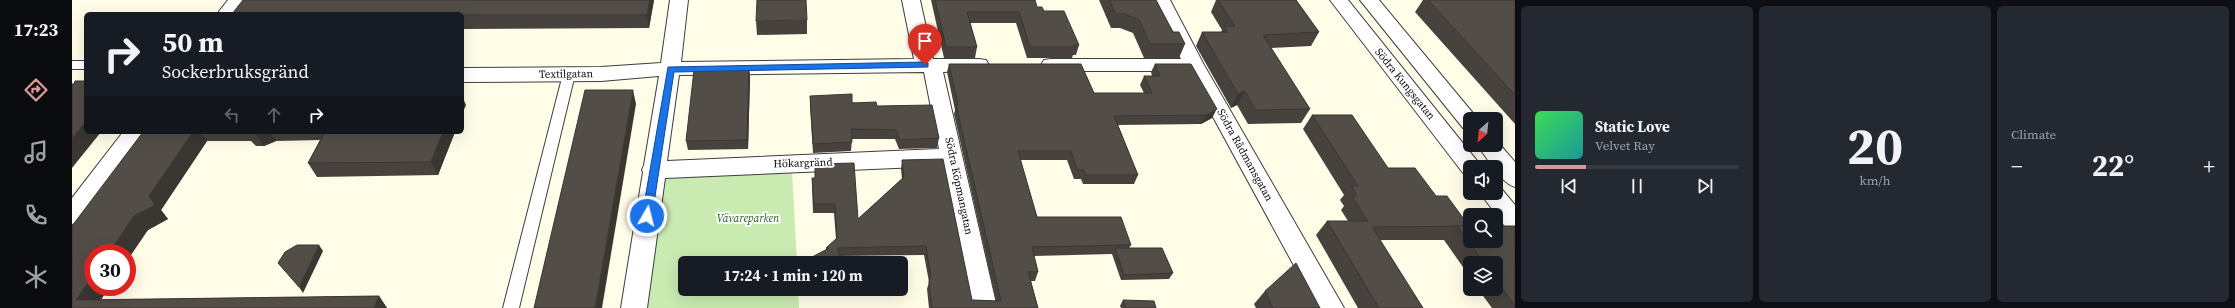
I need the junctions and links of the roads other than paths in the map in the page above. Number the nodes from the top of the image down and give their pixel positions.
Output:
1 (237, 0) edge
2 (679, 0) edge
3 (911, 0) edge
4 (1161, 0) edge
5 (1339, 0) edge
6 (1369, 0) edge
7 (228, 12) edge
8 (72, 65) edge
9 (84, 65) edge
10 (929, 65) junction
11 (996, 65) edge
12 (1035, 65) edge
13 (1194, 65) junction
14 (671, 69) junction
15 (569, 74) junction
16 (464, 75) edge
17 (1463, 114) edge
18 (133, 134) edge
19 (1494, 152) edge
20 (953, 157) junction
21 (1466, 160) edge
22 (653, 170) junction
23 (1515, 178) edge
24 (1498, 200) edge
25 (72, 215) edge
26 (1515, 222) edge
27 (511, 308) edge
28 (634, 308) edge
29 (984, 308) edge
30 (1331, 308) edge

1 - 7 street
2 - 14 street
3 - 10 street, Södra Köpmangatan
4 - 13 street, Södra Rådmansgatan
5 - 21 street, Södra Kungsgatan
6 - 17 street
8 - 9 lane
10 - 11 street, Textilgatan
10 - 14 street, Textilgatan
10 - 20 street, Södra Köpmangatan
12 - 13 street
13 - 30 street, Södra Rådmansgatan
14 - 15 street, Textilgatan
14 - 22 street
15 - 16 street, Textilgatan
15 - 27 lane
18 - 25 street
19 - 23 street
20 - 22 street, Hökargränd
20 - 29 street, Södra Köpmangatan
22 - 28 street
24 - 26 street

